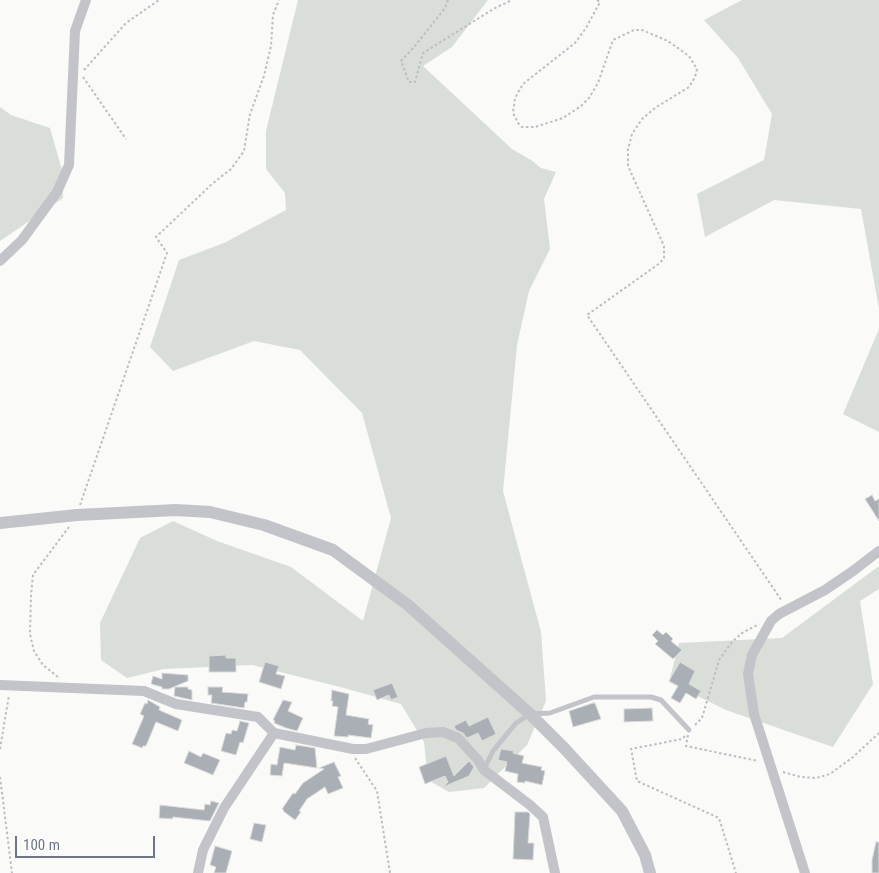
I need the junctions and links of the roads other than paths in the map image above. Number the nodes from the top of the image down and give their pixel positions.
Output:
1 (86, 0) edge
2 (0, 261) edge
3 (0, 523) edge
4 (879, 550) edge
5 (5, 685) edge
6 (530, 714) junction
7 (689, 730) road end
8 (274, 733) junction
9 (484, 770) junction
10 (198, 873) edge
11 (555, 873) edge
12 (650, 873) edge
13 (804, 873) edge

1 - 2 street
3 - 6 street
4 - 13 street
5 - 8 street
6 - 7 lane
6 - 9 lane
6 - 12 street
8 - 9 street
8 - 10 street
9 - 11 street

